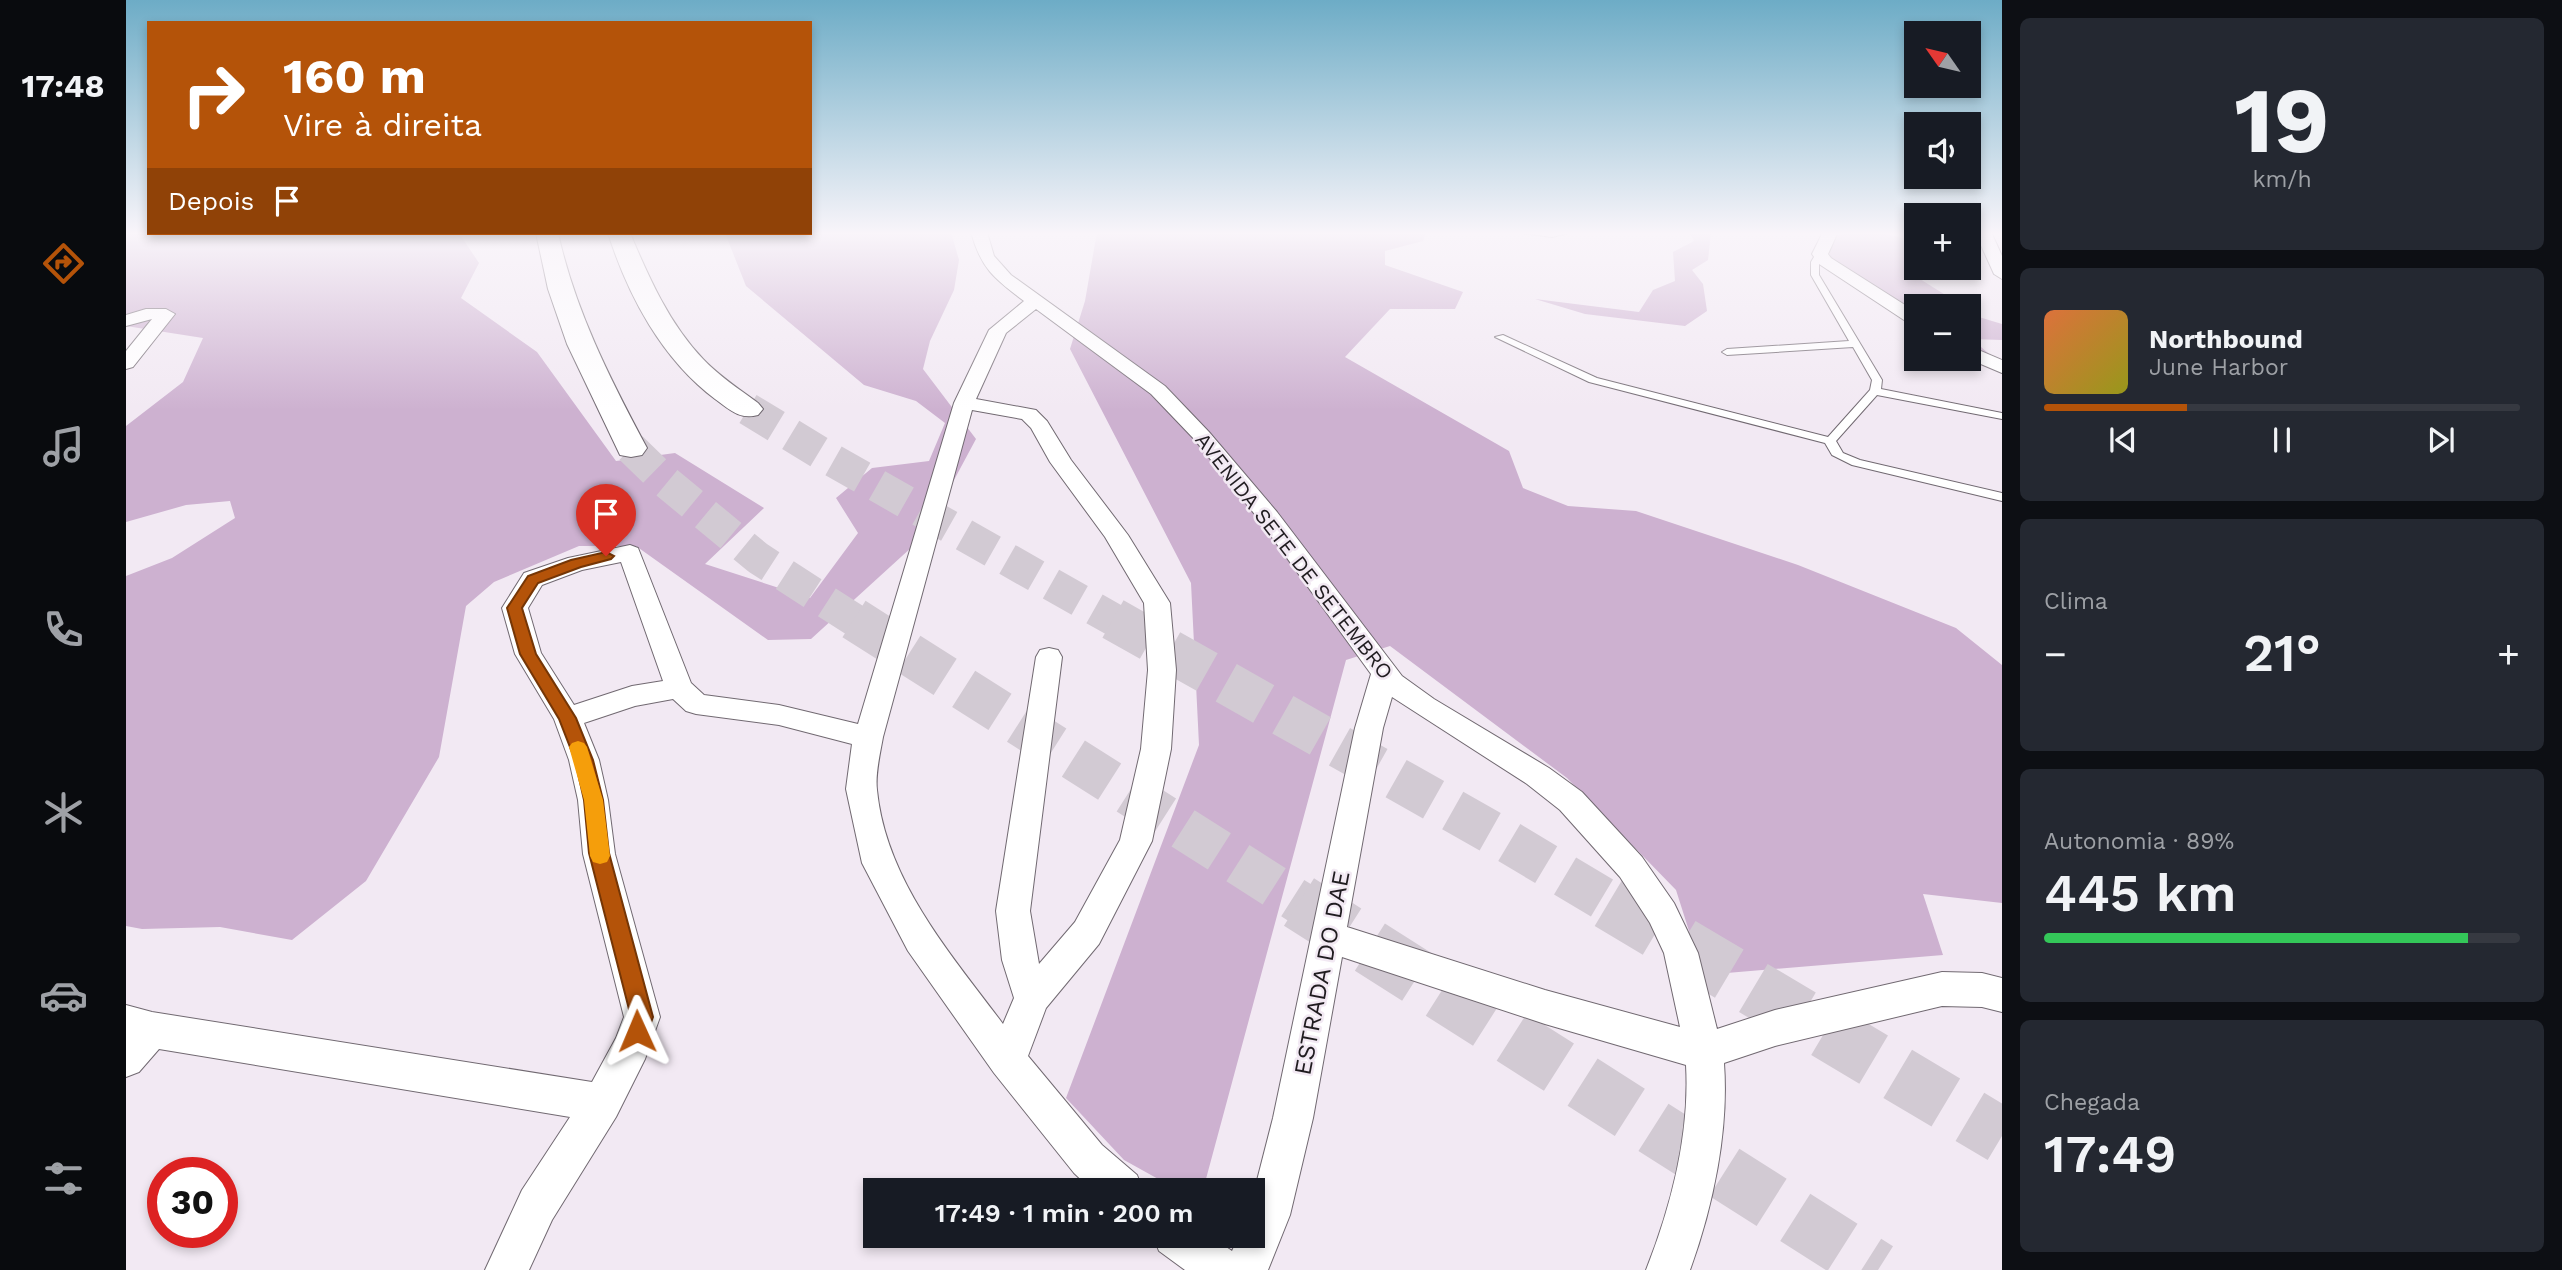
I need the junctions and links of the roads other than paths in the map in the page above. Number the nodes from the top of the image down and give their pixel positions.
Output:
1 (562, 291) edge
2 (646, 291) edge
3 (1020, 291) edge
4 (1823, 291) edge
5 (1871, 291) edge
6 (1034, 302) junction
7 (1904, 312) edge
8 (126, 321) edge
9 (1500, 337) dead end
10 (1856, 344) junction
11 (1727, 352) dead end
12 (1981, 357) edge
13 (126, 363) edge
14 (2002, 367) edge
15 (1875, 391) junction
16 (964, 402) junction
17 (748, 409) tunnel mouth
18 (2002, 416) edge
19 (1830, 441) junction
20 (631, 448) tunnel mouth
21 (2002, 497) edge
22 (1049, 657) dead end
23 (1385, 673) junction
24 (679, 688) junction
25 (568, 718) junction
26 (868, 737) junction
27 (1329, 937) junction
28 (2002, 995) edge
29 (1032, 998) junction
30 (139, 1026) edge
31 (1704, 1052) junction
32 (126, 1059) edge
33 (1007, 1060) junction
34 (602, 1102) junction
35 (1109, 1178) edge
36 (1191, 1248) edge
37 (1672, 1260) edge
38 (507, 1270) edge
39 (1222, 1270) edge
40 (1247, 1270) edge

1 - 20 highway
2 - 17 highway
3 - 6 street, AVENIDA SETE DE SETEMBRO
4 - 10 lane
5 - 7 street
6 - 16 street
6 - 23 street, AVENIDA SETE DE SETEMBRO
8 - 13 street
9 - 19 lane
10 - 11 lane
10 - 15 lane
12 - 14 street
15 - 18 lane
15 - 19 lane
16 - 26 street
16 - 29 street
19 - 21 lane
22 - 29 street
23 - 27 street, ESTRADA DO DAE
23 - 31 street, AVENIDA SETE DE SETEMBRO
24 - 25 street
24 - 25 street
24 - 26 street
25 - 34 street
26 - 33 street
27 - 31 street
27 - 40 street, ESTRADA DO DAE
28 - 31 street
29 - 33 street
30 - 32 street
30 - 34 street
31 - 37 street, AVENIDA SETE DE SETEMBRO
33 - 35 street
34 - 38 street
36 - 39 street

